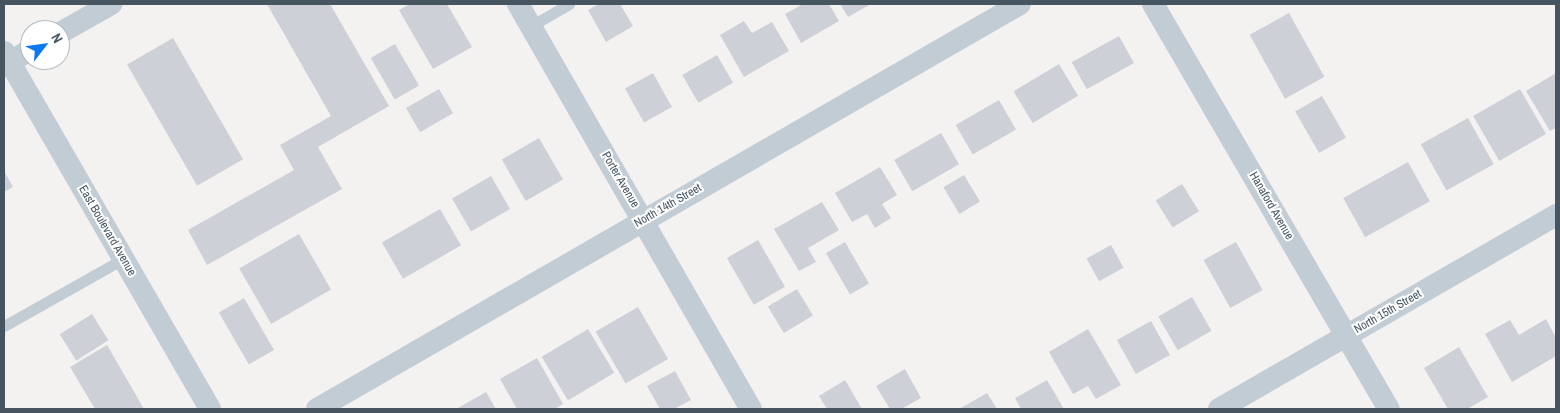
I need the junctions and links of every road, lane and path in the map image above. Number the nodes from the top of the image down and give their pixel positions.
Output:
1 (111, 4) edge
2 (518, 4) edge
3 (569, 4) edge
4 (1020, 4) edge
5 (1153, 4) edge
6 (530, 26) junction
7 (70, 27) edge
8 (20, 54) edge
9 (6, 60) edge
10 (1556, 215) edge
11 (643, 220) junction
12 (123, 259) junction
13 (4, 326) edge
14 (1347, 336) junction
15 (210, 409) edge
16 (317, 409) edge
17 (751, 409) edge
18 (1219, 409) edge
19 (1389, 409) edge

1 - 7 street
2 - 6 street, Porter Avenue
3 - 6 lane
4 - 11 street, North 14th Street
5 - 14 street, Hanaford Avenue
6 - 11 street, Porter Avenue
8 - 9 street
9 - 12 street, East Boulevard Avenue
10 - 14 street, North 15th Street
11 - 16 street, North 14th Street
11 - 17 street, Porter Avenue
12 - 13 lane
12 - 15 street, East Boulevard Avenue
14 - 18 street, North 15th Street
14 - 19 street, Hanaford Avenue

